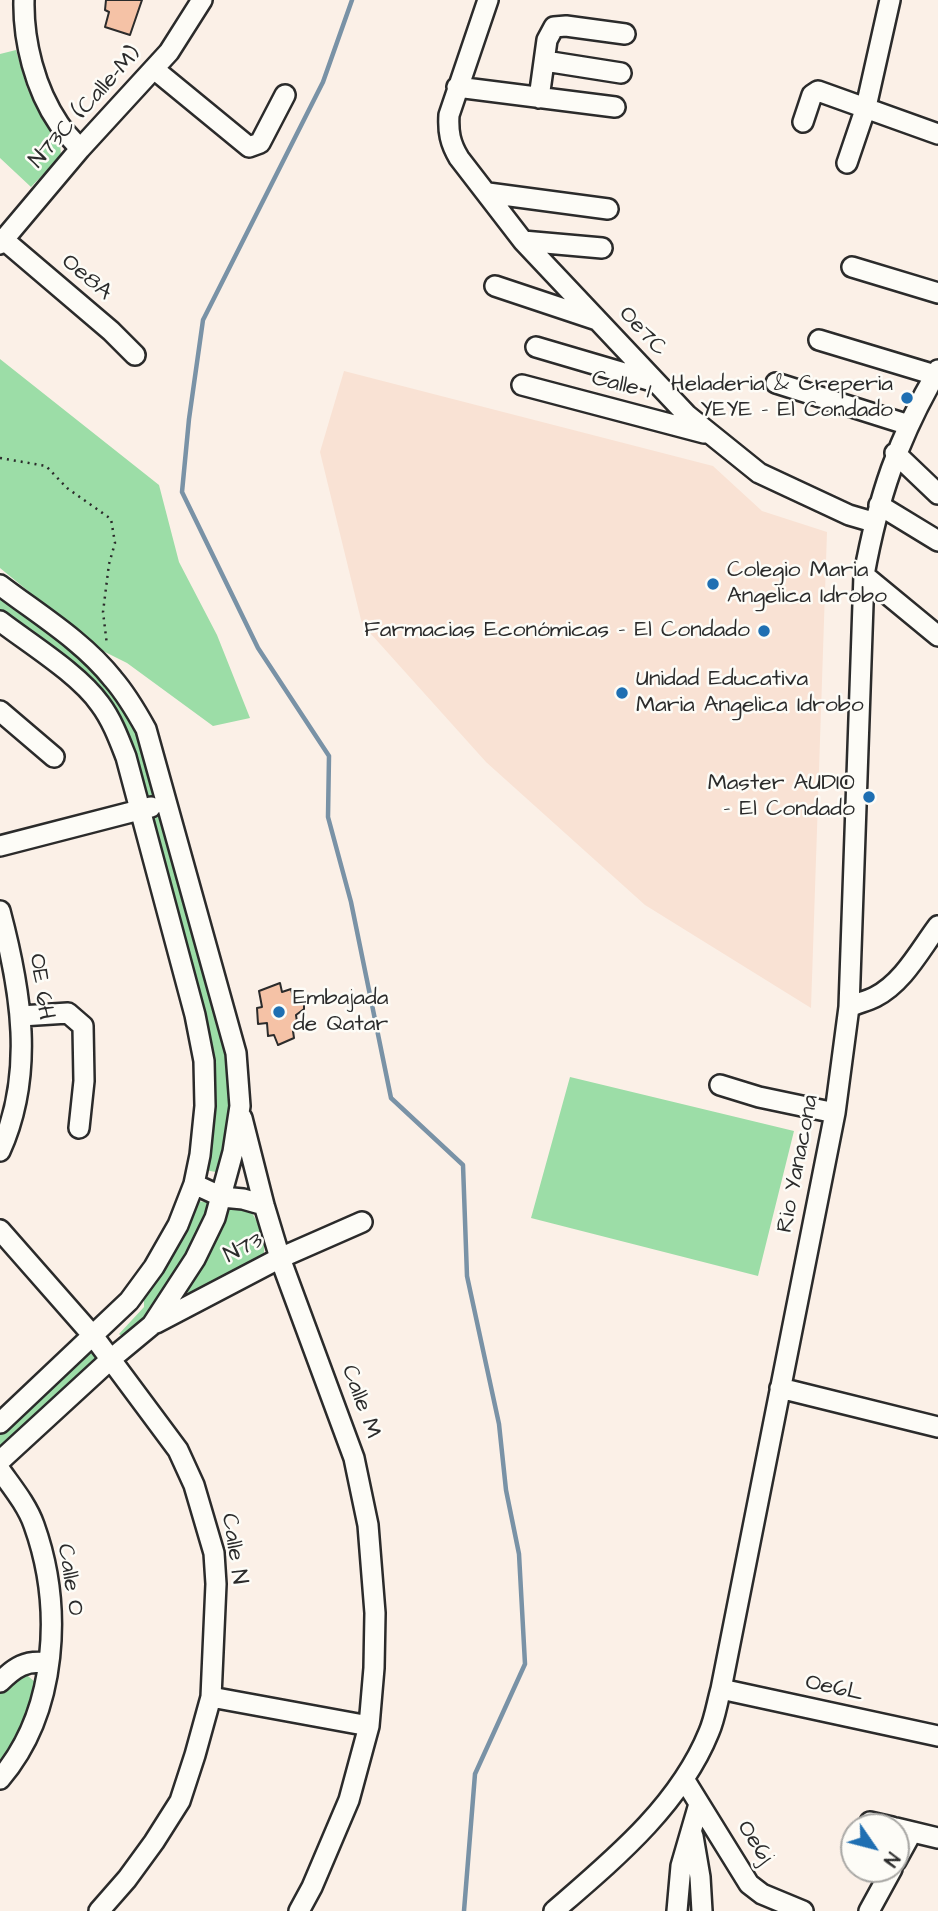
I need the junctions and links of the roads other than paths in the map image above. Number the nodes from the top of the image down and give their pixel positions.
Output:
1 (24, 0) edge
2 (202, 0) edge
3 (488, 0) edge
4 (890, 0) edge
5 (625, 34) dead end
6 (545, 61) junction
7 (154, 69) junction
8 (621, 73) dead end
9 (457, 87) junction
10 (285, 95) dead end
11 (539, 97) junction
12 (615, 107) dead end
13 (866, 107) junction
14 (803, 122) dead end
15 (938, 134) edge
16 (80, 149) junction
17 (847, 163) dead end
18 (488, 193) junction
19 (608, 209) dead end
20 (523, 241) junction
21 (2, 242) edge
22 (602, 248) dead end
23 (852, 267) dead end
24 (495, 286) dead end
25 (938, 293) edge
26 (599, 321) junction
27 (819, 340) dead end
28 (536, 347) dead end
29 (135, 355) dead end
30 (937, 372) edge
31 (656, 382) junction
32 (776, 383) dead end
33 (522, 385) dead end
34 (909, 425) junction
35 (709, 434) junction
36 (895, 453) junction
37 (938, 494) edge
38 (876, 513) junction
39 (938, 541) edge
40 (864, 575) junction
41 (0, 585) edge
42 (0, 621) edge
43 (938, 636) edge
44 (0, 711) edge
45 (54, 757) dead end
46 (165, 803) junction
47 (140, 810) junction
48 (0, 846) edge
49 (0, 911) edge
50 (938, 926) edge
51 (849, 1007) junction
52 (21, 1016) junction
53 (720, 1085) dead end
54 (240, 1106) junction
55 (835, 1113) junction
56 (79, 1128) dead end
57 (0, 1152) edge
58 (194, 1184) junction
59 (222, 1197) junction
60 (264, 1205) junction
61 (362, 1222) dead end
62 (0, 1230) edge
63 (281, 1258) junction
64 (152, 1325) junction
65 (93, 1336) junction
66 (111, 1359) junction
67 (780, 1388) junction
68 (0, 1423) edge
69 (938, 1427) edge
70 (0, 1461) edge
71 (0, 1470) edge
72 (47, 1663) junction
73 (0, 1682) edge
74 (720, 1689) junction
75 (211, 1697) junction
76 (369, 1726) junction
77 (938, 1736) edge
78 (0, 1779) edge
79 (684, 1779) junction
80 (699, 1804) junction
81 (691, 1828) junction
82 (910, 1831) edge
83 (938, 1838) edge
84 (884, 1883) edge
85 (99, 1911) edge
86 (299, 1911) edge
87 (554, 1911) edge
88 (677, 1911) edge
89 (702, 1911) edge
90 (803, 1911) edge
91 (869, 1911) edge

1 - 16 street
2 - 7 street, N73C (Calle-M)
3 - 9 street
4 - 13 street
5 - 6 street
6 - 8 street
6 - 11 street
7 - 10 street
7 - 16 street, N73C (Calle-M)
9 - 11 street
9 - 18 street, Oe7C
11 - 12 street
13 - 14 street
13 - 15 street
13 - 17 street
16 - 21 street, N73C (Calle-M)
18 - 19 street
18 - 20 street, Oe7C
20 - 22 street
20 - 26 street, Oe7C
21 - 29 street, Oe8A
23 - 25 street
24 - 26 street
26 - 31 street, Oe7C
27 - 30 street
28 - 31 street
30 - 34 street, Rio Yanacona
31 - 35 street, Oe7C
32 - 34 street
33 - 35 street, Calle 1
34 - 36 street, Rio Yanacona
35 - 38 street, Oe7C
36 - 37 street
36 - 38 street, Rio Yanacona
38 - 39 street, Oe7C
38 - 40 street, Rio Yanacona
40 - 43 street
40 - 51 street, Rio Yanacona
41 - 46 street
42 - 47 street
44 - 45 street
46 - 47 street
46 - 54 street
47 - 48 street
47 - 58 street
49 - 52 street, OE 6H
50 - 51 street
51 - 55 street, Rio Yanacona
52 - 56 street
52 - 57 street, OE 6H
53 - 55 street
54 - 59 street
54 - 60 street, Calle M
55 - 67 street, Rio Yanacona
58 - 59 street
58 - 65 street
59 - 60 street
59 - 64 street
60 - 63 street, Calle M
61 - 63 street, N73
62 - 65 street, Calle N
63 - 64 street, N73
63 - 76 street, Calle M
64 - 66 street
65 - 66 street, Calle N
65 - 68 street
66 - 70 street
66 - 75 street, Calle N
67 - 69 street
67 - 74 street, Rio Yanacona
71 - 72 street, Calle O
72 - 73 street
72 - 78 street, Calle O
74 - 77 street, Oe6L
74 - 79 street, Rio Yanacona
75 - 76 street
75 - 85 street, Calle N
76 - 86 street, Calle M
79 - 80 street, Oe6j
79 - 87 street, Rio Yanacona
80 - 81 street
80 - 90 street, Oe6j
81 - 88 street
81 - 89 street
82 - 83 street
84 - 91 street

